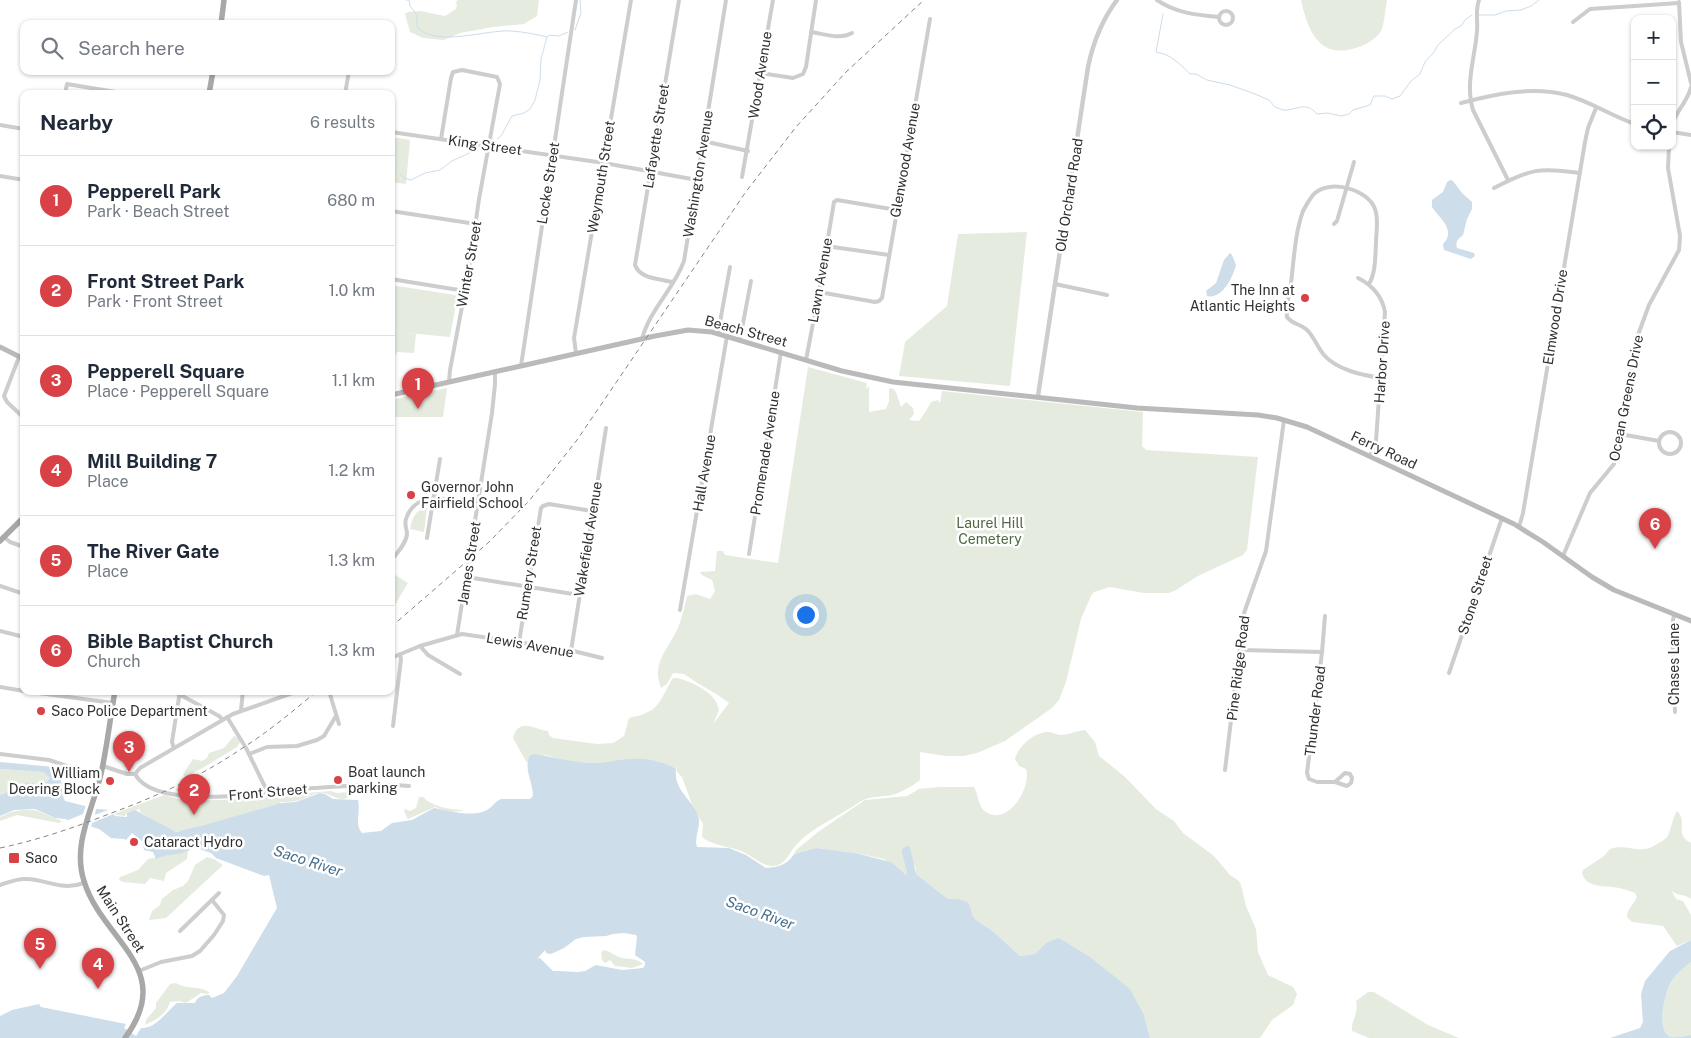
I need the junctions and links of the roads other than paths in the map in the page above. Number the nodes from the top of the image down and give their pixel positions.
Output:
1 (224, 0) edge
2 (576, 0) edge
3 (631, 0) edge
4 (679, 0) edge
5 (726, 0) edge
6 (773, 0) edge
7 (816, 0) edge
8 (1117, 0) edge
9 (1157, 0) edge
10 (1479, 0) edge
11 (1679, 1) edge
12 (1219, 17) dead end
13 (930, 19) dead end
14 (222, 20) edge
15 (1573, 22) dead end
16 (811, 32) junction
17 (852, 33) dead end
18 (761, 74) junction
19 (212, 75) edge
20 (348, 75) edge
21 (1691, 84) edge
22 (1691, 87) edge
23 (66, 90) edge
24 (104, 90) edge
25 (211, 90) edge
26 (347, 90) edge
27 (1470, 100) junction
28 (1461, 103) dead end
29 (1596, 108) junction
30 (1676, 114) edge
31 (1631, 122) edge
32 (0, 125) edge
33 (20, 128) edge
34 (395, 133) edge
35 (1676, 133) edge
36 (1691, 135) edge
37 (441, 139) junction
38 (703, 141) junction
39 (489, 146) junction
40 (1669, 150) edge
41 (748, 151) junction
42 (552, 155) junction
43 (1354, 162) dead end
44 (604, 163) junction
45 (650, 171) junction
46 (1580, 173) junction
47 (0, 176) edge
48 (742, 178) dead end
49 (20, 179) edge
50 (697, 180) junction
51 (1508, 180) junction
52 (1494, 188) dead end
53 (1346, 189) junction
54 (897, 210) junction
55 (395, 212) edge
56 (476, 224) junction
57 (1334, 224) dead end
58 (826, 246) junction
59 (889, 255) junction
60 (730, 267) dead end
61 (1358, 278) dead end
62 (395, 280) edge
63 (751, 281) dead end
64 (673, 282) junction
65 (1055, 284) junction
66 (1369, 284) junction
67 (465, 291) junction
68 (819, 292) junction
69 (1107, 295) dead end
70 (718, 333) junction
71 (727, 336) junction
72 (642, 339) junction
73 (740, 339) junction
74 (0, 347) edge
75 (782, 352) junction
76 (576, 353) junction
77 (20, 356) edge
78 (806, 360) junction
79 (20, 361) edge
80 (521, 366) junction
81 (495, 372) junction
82 (1381, 378) junction
83 (449, 382) junction
84 (395, 394) edge
85 (1038, 396) junction
86 (20, 414) edge
87 (1284, 420) junction
88 (606, 428) dead end
89 (1620, 434) junction
90 (1660, 441) junction
91 (1370, 456) junction
92 (440, 459) dead end
93 (434, 498) junction
94 (478, 504) junction
95 (592, 511) junction
96 (1502, 518) junction
97 (20, 521) edge
98 (1519, 527) junction
99 (428, 538) dead end
100 (2, 539) edge
101 (20, 546) edge
102 (749, 554) dead end
103 (395, 555) edge
104 (1563, 556) junction
105 (467, 577) junction
106 (0, 586) edge
107 (526, 586) junction
108 (20, 593) edge
109 (579, 594) junction
110 (680, 610) dead end
111 (1674, 615) junction
112 (1324, 616) dead end
113 (1691, 621) edge
114 (0, 631) edge
115 (457, 635) junction
116 (20, 636) edge
117 (518, 642) junction
118 (420, 646) junction
119 (1241, 650) junction
120 (571, 651) junction
121 (1322, 652) junction
122 (400, 654) junction
123 (395, 656) edge
124 (602, 658) dead end
125 (1449, 673) dead end
126 (460, 674) dead end
127 (0, 687) edge
128 (20, 690) edge
129 (54, 695) edge
130 (114, 695) edge
131 (180, 695) edge
132 (183, 695) edge
133 (243, 695) edge
134 (286, 695) edge
135 (330, 695) edge
136 (113, 703) junction
137 (241, 710) junction
138 (1675, 712) dead end
139 (336, 716) junction
140 (227, 717) junction
141 (222, 720) junction
142 (338, 724) dead end
143 (393, 726) dead end
144 (174, 748) junction
145 (0, 754) edge
146 (249, 754) junction
147 (103, 766) junction
148 (1225, 770) dead end
149 (135, 774) junction
150 (100, 776) junction
151 (1335, 782) dead end
152 (409, 786) dead end
153 (268, 793) junction
154 (84, 883) junction
155 (0, 885) edge
156 (219, 893) dead end
157 (212, 900) junction
158 (180, 931) dead end
159 (139, 971) junction
160 (125, 1038) edge

1 - 14 main road
2 - 42 street, Locke Street
3 - 44 street, Weymouth Street
4 - 45 street, Lafayette Street
5 - 38 street, Washington Avenue
6 - 18 street, Wood Avenue
7 - 16 street
8 - 65 street, Old Orchard Road
9 - 12 street
10 - 27 street
11 - 15 street
11 - 21 street
13 - 54 street, Glenwood Avenue
16 - 17 street
16 - 18 street
18 - 41 street, Wood Avenue
19 - 25 main road
20 - 26 street
22 - 30 street
23 - 24 street
27 - 28 street
27 - 29 street
27 - 51 street
29 - 31 street
29 - 46 street, Elmwood Drive
32 - 33 street
34 - 37 street, King Street
35 - 36 street
37 - 39 street, King Street
37 - 39 street, Winter Street
38 - 41 street
38 - 50 street, Washington Avenue
39 - 42 street, King Street
39 - 56 street, Winter Street
40 - 89 street, Ocean Greens Drive
41 - 48 street, Wood Avenue
42 - 44 street, King Street
42 - 80 street, Locke Street
43 - 53 street
44 - 45 street, King Street
44 - 76 street, Weymouth Street
45 - 50 street, King Street
45 - 64 street, Lafayette Street
46 - 51 street
46 - 98 street, Elmwood Drive
47 - 49 street
50 - 64 street, Washington Avenue
51 - 52 street
53 - 57 street
53 - 66 street
53 - 82 street
54 - 58 street, Lawn Avenue
54 - 59 street, Glenwood Avenue
55 - 56 street
56 - 67 street, Winter Street
58 - 59 street
58 - 68 street, Lawn Avenue
59 - 68 street, Glenwood Avenue
60 - 70 street
61 - 66 street, Harbor Drive
62 - 67 street
63 - 73 street
64 - 72 street, Washington Avenue
65 - 69 street
65 - 85 street, Old Orchard Road
66 - 82 street, Harbor Drive
67 - 83 street, Winter Street
68 - 78 street, Lawn Avenue
70 - 71 main road, Beach Street
70 - 72 main road, Beach Street
71 - 73 main road, Beach Street
71 - 110 street, Hall Avenue
72 - 76 main road, Beach Street
73 - 75 main road, Beach Street
74 - 77 main road
75 - 78 main road, Beach Street
75 - 102 street, Promenade Avenue
76 - 80 main road, Beach Street
78 - 85 main road, Beach Street
79 - 86 street
80 - 81 main road, Beach Street
81 - 83 main road, Beach Street
81 - 94 street, James Street
82 - 91 street, Harbor Drive
83 - 84 main road, Beach Street
85 - 87 main road, Ferry Road
87 - 91 main road, Ferry Road
87 - 119 street, Pine Ridge Road
88 - 95 street, Wakefield Avenue
89 - 90 street
89 - 104 street, Ocean Greens Drive
90 - 90 street
91 - 96 main road, Ferry Road
92 - 93 street
93 - 94 street
93 - 99 street
93 - 103 street
94 - 105 street, James Street
95 - 107 street, Rumery Street
95 - 109 street, Wakefield Avenue
96 - 98 main road, Ferry Road
96 - 125 street, Stone Street
97 - 100 main road
98 - 104 main road, Ferry Road
100 - 101 street
104 - 111 main road, Ferry Road
105 - 107 street
105 - 115 street, James Street
106 - 108 street
107 - 109 street
107 - 117 street, Rumery Street
109 - 120 street, Wakefield Avenue
111 - 113 main road, Ferry Road
111 - 138 street, Chases Lane
112 - 121 street, Thunder Road
114 - 116 street
115 - 117 street, Lewis Avenue
115 - 118 street
117 - 120 street, Lewis Avenue
118 - 122 street
118 - 126 street
119 - 121 street
119 - 148 street, Pine Ridge Road
120 - 124 street, Lewis Avenue
121 - 151 street, Thunder Road
122 - 123 street
122 - 143 street
127 - 128 street
129 - 136 street
130 - 136 main road, Main Street
131 - 144 street
132 - 141 street
133 - 137 street
134 - 137 street
135 - 139 street
136 - 147 main road, Main Street
137 - 140 street
139 - 142 street
139 - 146 street
140 - 141 street
140 - 146 street
141 - 144 street
144 - 149 street
145 - 150 street
146 - 153 street
147 - 149 street
147 - 150 main road, Main Street
149 - 153 street, Front Street
150 - 154 main road, Main Street
152 - 153 street, Front Street
154 - 155 street
154 - 159 main road, Main Street
156 - 157 street
157 - 158 street
157 - 159 street
159 - 160 main road, Main Street

